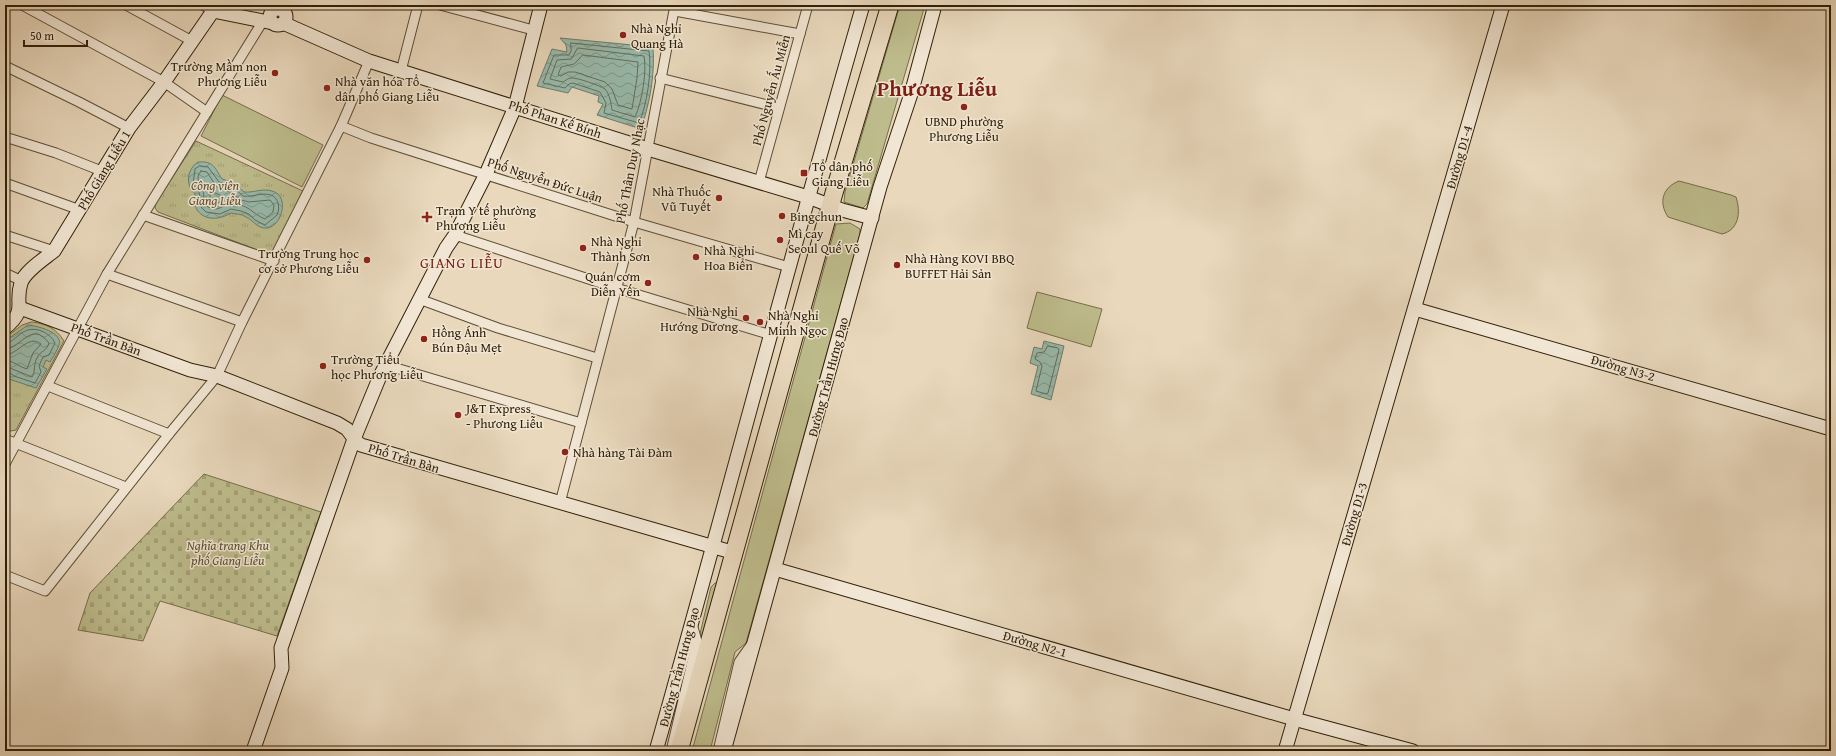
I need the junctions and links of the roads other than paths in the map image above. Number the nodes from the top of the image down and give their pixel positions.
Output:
1 (22, 5) edge
2 (126, 5) edge
3 (418, 5) edge
4 (440, 5) edge
5 (541, 5) edge
6 (808, 5) edge
7 (863, 5) edge
8 (890, 5) edge
9 (935, 5) edge
10 (1503, 5) edge
11 (280, 7) edge
12 (208, 8) edge
13 (675, 8) edge
14 (273, 22) junction
15 (534, 30) junction
16 (800, 34) junction
17 (192, 41) junction
18 (369, 61) junction
19 (5, 66) edge
20 (401, 71) junction
21 (660, 78) junction
22 (164, 82) junction
23 (515, 107) junction
24 (779, 108) junction
25 (207, 112) junction
26 (341, 126) junction
27 (129, 128) junction
28 (5, 137) edge
29 (648, 149) junction
30 (104, 172) junction
31 (486, 174) junction
32 (759, 182) junction
33 (5, 183) edge
34 (808, 197) junction
35 (830, 206) junction
36 (80, 210) junction
37 (143, 215) junction
38 (872, 218) junction
39 (634, 222) junction
40 (5, 235) edge
41 (454, 235) junction
42 (54, 251) junction
43 (274, 262) junction
44 (789, 267) junction
45 (5, 273) edge
46 (108, 274) junction
47 (22, 281) junction
48 (616, 288) junction
49 (419, 300) junction
50 (20, 308) junction
51 (1414, 309) junction
52 (242, 322) junction
53 (5, 328) edge
54 (78, 328) junction
55 (771, 335) junction
56 (597, 358) junction
57 (386, 365) junction
58 (217, 376) junction
59 (48, 386) junction
60 (581, 423) junction
61 (1831, 429) edge
62 (168, 434) junction
63 (354, 439) junction
64 (5, 440) edge
65 (16, 443) junction
66 (5, 464) edge
67 (126, 487) junction
68 (560, 503) junction
69 (713, 547) junction
70 (735, 553) junction
71 (775, 569) junction
72 (5, 575) edge
73 (691, 620) junction
74 (754, 640) junction
75 (1294, 719) junction
76 (253, 751) edge
77 (656, 751) edge
78 (671, 751) edge
79 (679, 751) edge
80 (718, 751) edge
81 (724, 751) edge
82 (1285, 751) edge
83 (1413, 751) edge

1 - 22 street
2 - 17 street
3 - 20 street
4 - 15 street
5 - 15 street
6 - 16 street, Phố Nguyễn Ấu Miễn
7 - 34 street, Đường Trần Hưng Đạo
8 - 35 highway, Đường Trần Hưng Đạo
9 - 38 street, Đường Trần Hưng Đạo
10 - 51 street, Đường D1-4
11 - 14 street
12 - 14 street, Phố Phan Kế Bính
12 - 17 street, Phố Giang Liễu 1
13 - 16 street
13 - 21 street, Phố Thân Duy Nhạc
14 - 18 street, Phố Phan Kế Bính
14 - 25 street
15 - 23 street
16 - 24 street, Phố Nguyễn Ấu Miễn
17 - 22 street, Phố Giang Liễu 1
18 - 20 street, Phố Phan Kế Bính
18 - 26 street
19 - 27 street
20 - 23 street, Phố Phan Kế Bính
21 - 24 street
21 - 29 street, Phố Thân Duy Nhạc
22 - 25 street
22 - 27 street, Phố Giang Liễu 1
23 - 29 street, Phố Phan Kế Bính
23 - 31 street
24 - 32 street, Phố Nguyễn Ấu Miễn
25 - 37 street
26 - 31 street, Phố Nguyễn Đức Luận
26 - 43 street
27 - 30 street, Phố Giang Liễu 1
28 - 30 street
29 - 32 street, Phố Phan Kế Bính
29 - 39 street, Phố Thân Duy Nhạc
30 - 36 street, Phố Giang Liễu 1
31 - 39 street, Phố Nguyễn Đức Luận
31 - 41 street
32 - 34 street, Phố Phan Kế Bính
33 - 36 street
34 - 35 street, Phố Phan Kế Bính
34 - 44 street, Đường Trần Hưng Đạo
35 - 38 street, Phố Phan Kế Bính
35 - 70 highway, Đường Trần Hưng Đạo
36 - 42 street, Phố Giang Liễu 1
37 - 43 street
37 - 46 street
38 - 71 street, Đường Trần Hưng Đạo
39 - 44 street, Phố Nguyễn Đức Luận
39 - 48 street, Phố Thân Duy Nhạc
40 - 42 street
41 - 48 street
41 - 49 street
42 - 47 street, Phố Giang Liễu 1
43 - 52 street
44 - 55 street, Đường Trần Hưng Đạo
45 - 47 street
46 - 52 street
46 - 54 street
47 - 50 street
48 - 55 street
48 - 56 street, Phố Thân Duy Nhạc
49 - 56 street
49 - 57 street
50 - 53 street
50 - 54 street, Phố Trần Bàn
51 - 61 street, Đường N3-2
51 - 75 street, Đường D1-3
52 - 58 street
54 - 58 street, Phố Trần Bàn
54 - 59 street
55 - 69 street, Đường Trần Hưng Đạo
56 - 60 street, Phố Thân Duy Nhạc
57 - 60 street
57 - 63 street
58 - 62 street
58 - 63 street, Phố Trần Bàn
59 - 62 street
59 - 65 street
60 - 68 street, Phố Thân Duy Nhạc
62 - 67 street
63 - 68 street, Phố Trần Bàn
63 - 76 street
64 - 65 street
65 - 66 street
65 - 67 street
67 - 72 street
68 - 69 street, Phố Trần Bàn
69 - 70 street, Phố Trần Bàn
69 - 73 street, Đường Trần Hưng Đạo
70 - 79 highway, Đường Trần Hưng Đạo
71 - 74 street, Đường Trần Hưng Đạo
71 - 75 street, Đường N2-1
73 - 77 street, Đường Trần Hưng Đạo
73 - 78 street
74 - 80 street
74 - 81 street, Đường Trần Hưng Đạo
75 - 82 street, Đường D1-3
75 - 83 street, Đường N2-1

